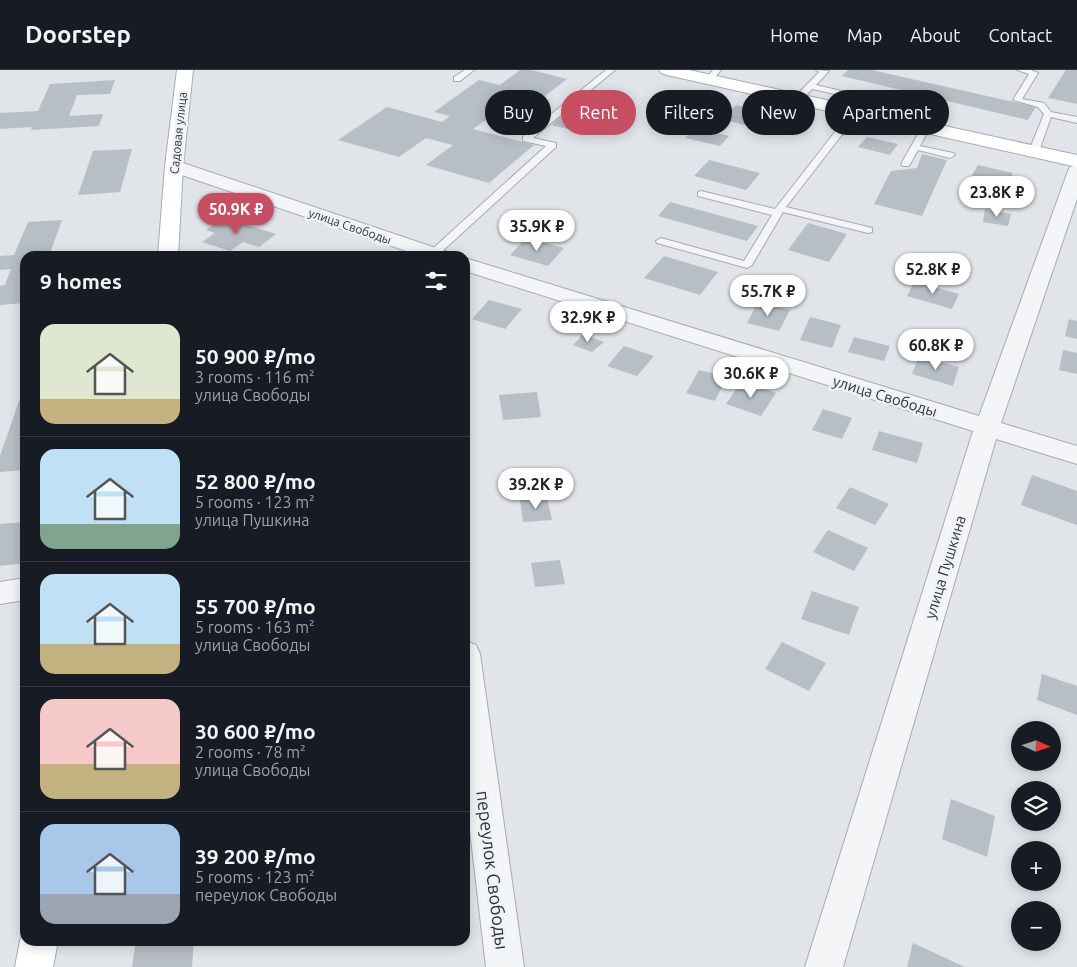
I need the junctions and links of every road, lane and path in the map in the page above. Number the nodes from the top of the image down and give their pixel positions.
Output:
1 (185, 70) edge
2 (470, 70) edge
3 (611, 70) edge
4 (667, 70) edge
5 (824, 70) edge
6 (1020, 70) edge
7 (713, 75) edge
8 (457, 79) dead end
9 (811, 86) junction
10 (766, 90) edge
11 (807, 90) edge
12 (829, 90) edge
13 (1048, 114) junction
14 (1077, 120) edge
15 (949, 132) edge
16 (838, 135) edge
17 (922, 135) edge
18 (915, 147) junction
19 (1034, 151) junction
20 (950, 155) dead end
21 (1077, 161) edge
22 (906, 164) dead end
23 (174, 166) junction
24 (1077, 171) edge
25 (701, 194) dead end
26 (779, 211) junction
27 (868, 230) dead end
28 (661, 241) dead end
29 (168, 251) edge
30 (425, 251) edge
31 (441, 251) edge
32 (470, 266) edge
33 (987, 427) junction
34 (1077, 455) edge
35 (20, 590) edge
36 (0, 593) edge
37 (470, 693) edge
38 (38, 946) edge
39 (34, 967) edge
40 (505, 967) edge
41 (824, 967) edge

1 - 23 street, Садовая улица
2 - 8 lane
3 - 31 lane
4 - 7 street
5 - 9 lane
6 - 13 lane
7 - 10 street
9 - 11 lane
9 - 12 lane
13 - 14 lane
13 - 19 lane
15 - 19 street
16 - 26 lane
17 - 18 lane
18 - 20 lane
18 - 22 lane
19 - 21 street
23 - 29 street, Садовая улица
23 - 30 street, улица Свободы
24 - 33 street, улица Пушкина
25 - 26 lane
26 - 27 lane
26 - 28 lane
32 - 33 street, улица Свободы
33 - 34 street, улица Свободы
33 - 41 street, улица Пушкина
35 - 36 street
37 - 40 street, переулок Свободы
38 - 39 street

